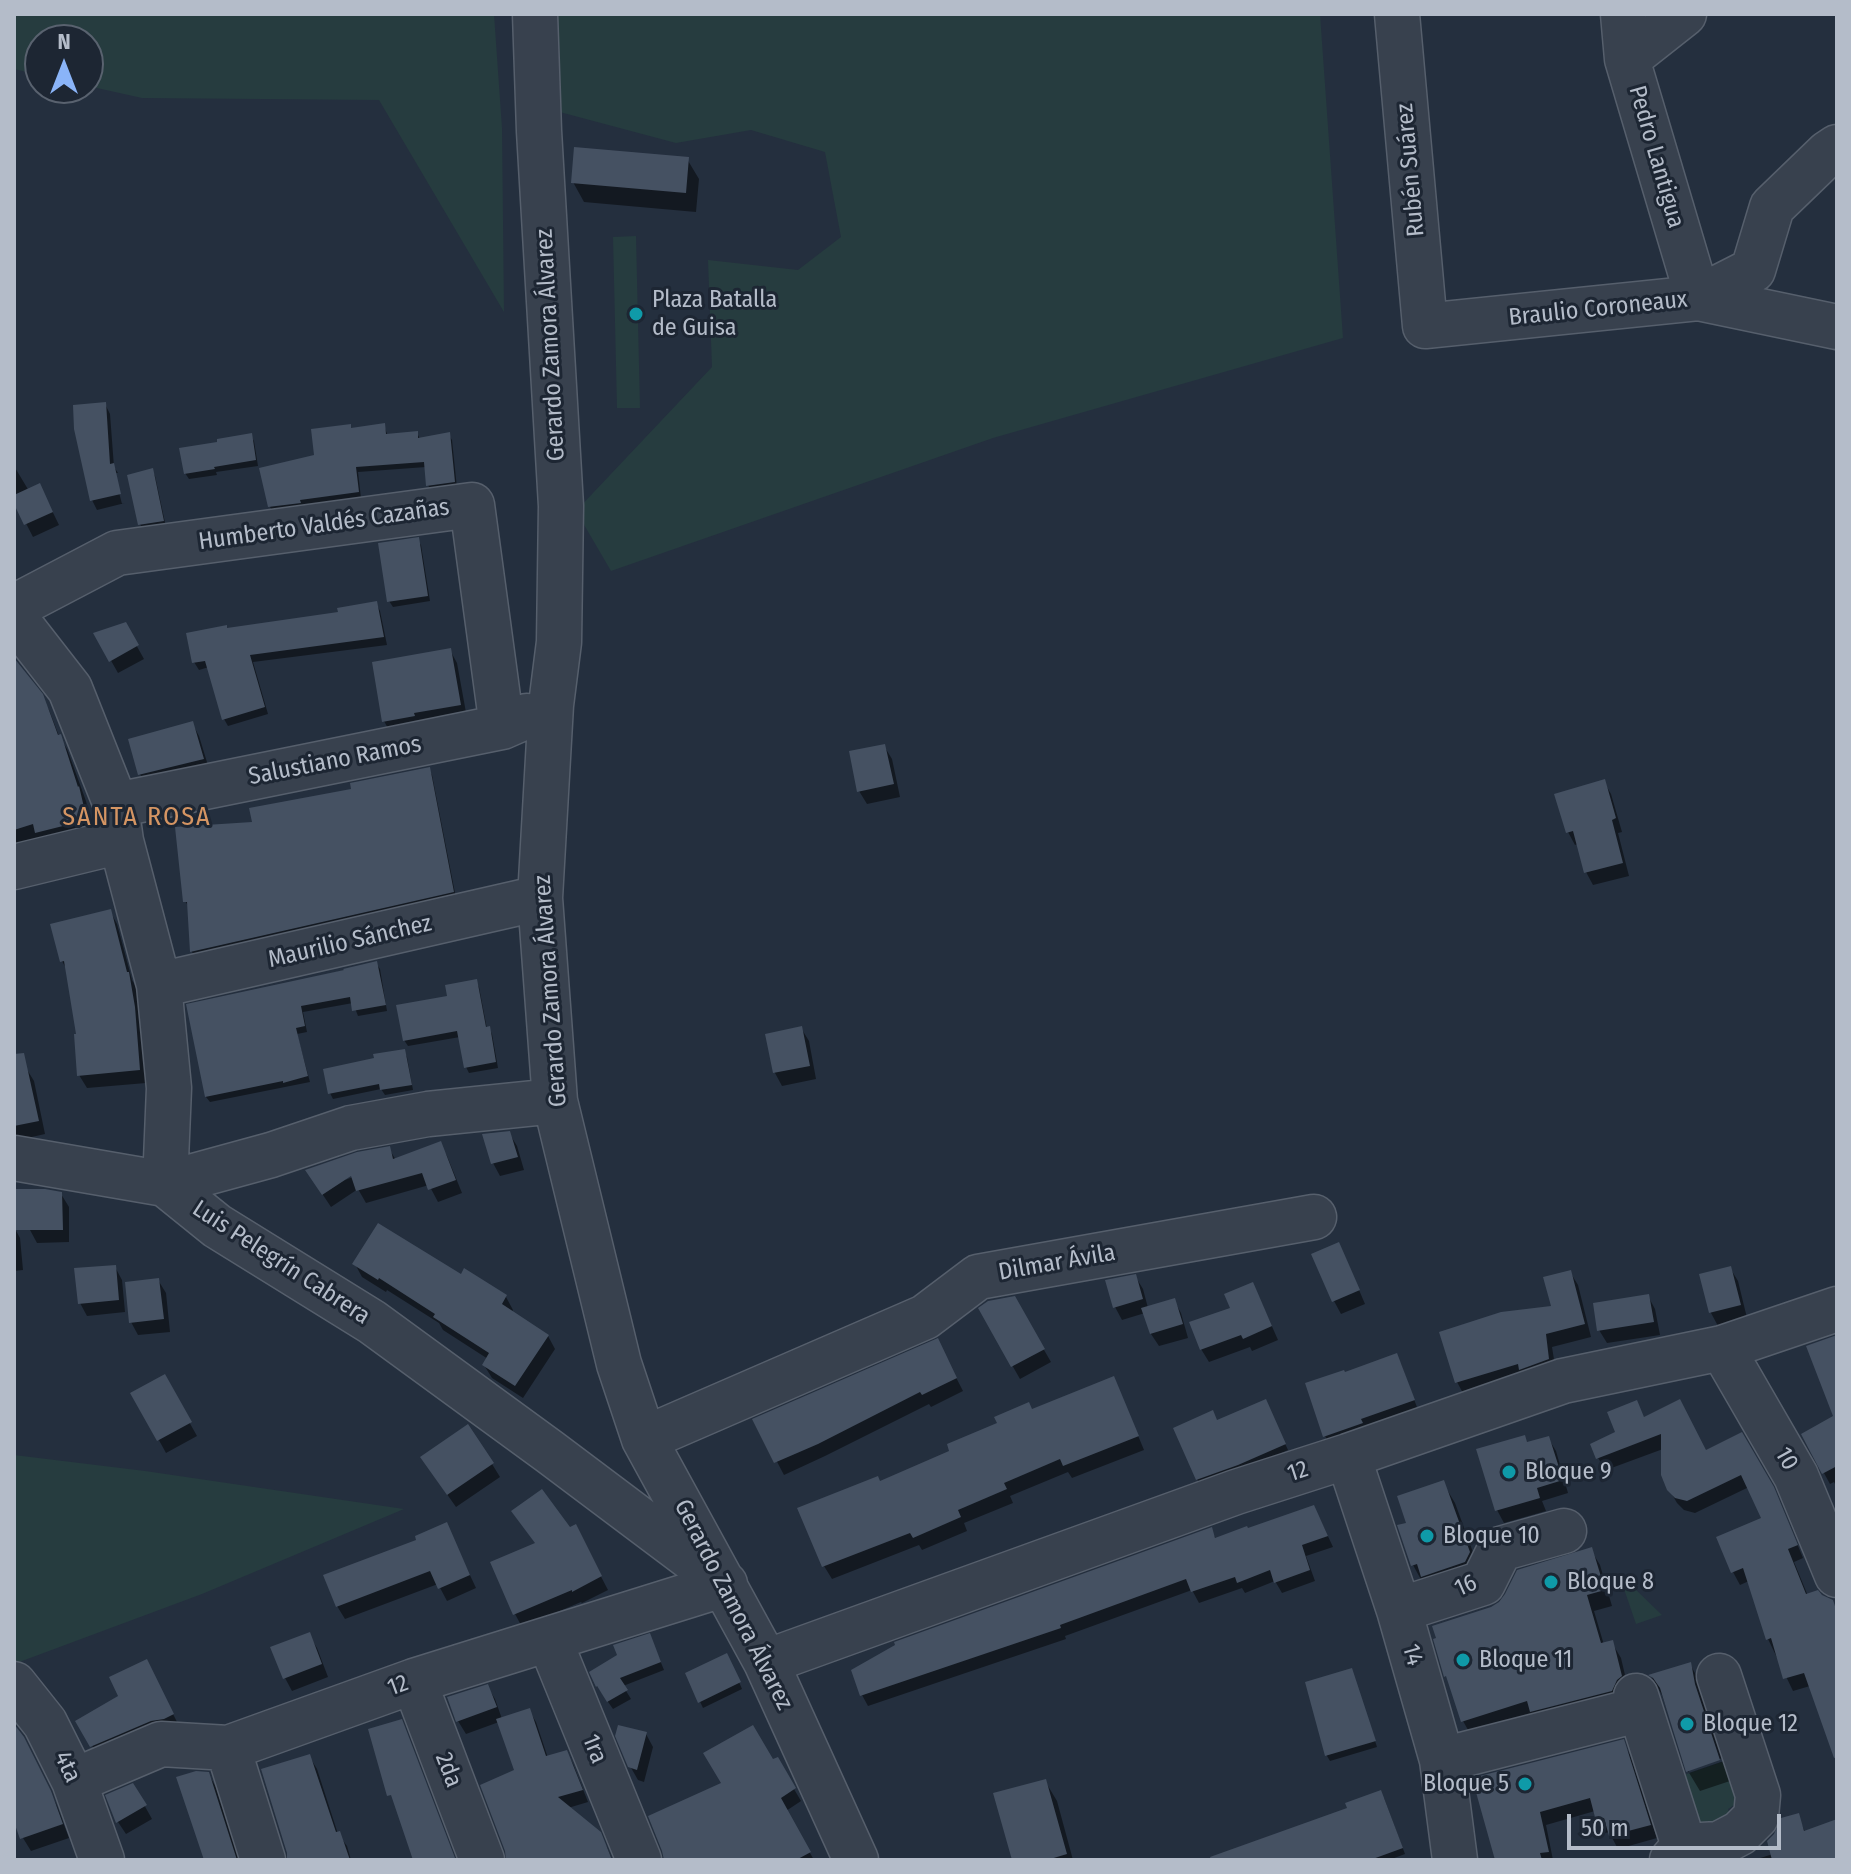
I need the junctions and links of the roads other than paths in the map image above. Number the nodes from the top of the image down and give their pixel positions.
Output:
1 (535, 14) edge
2 (1397, 14) edge
3 (1623, 14) edge
4 (1684, 14) edge
5 (1627, 59) junction
6 (1837, 147) edge
7 (1698, 298) junction
8 (1425, 326) joint
9 (1837, 327) edge
10 (14, 607) edge
11 (14, 617) edge
12 (551, 705) junction
13 (502, 727) junction
14 (119, 823) junction
15 (14, 867) edge
16 (540, 898) junction
17 (159, 985) junction
18 (555, 1101) junction
19 (14, 1158) edge
20 (165, 1184) junction
21 (1314, 1217) dead end
22 (1837, 1309) edge
23 (1722, 1348) junction
24 (644, 1439) junction
25 (1348, 1456) junction
26 (1564, 1531) dead end
27 (1837, 1575) edge
28 (725, 1584) junction
29 (1399, 1610) junction
30 (549, 1639) junction
31 (766, 1662) junction
32 (1719, 1676) dead end
33 (414, 1681) junction
34 (14, 1684) edge
35 (228, 1748) junction
36 (1442, 1760) junction
37 (74, 1781) junction
38 (1678, 1853) edge
39 (102, 1860) edge
40 (263, 1860) edge
41 (482, 1860) edge
42 (639, 1860) edge
43 (856, 1860) edge
44 (1455, 1860) edge

1 - 12 street, Gerardo Zamora Álvarez
2 - 8 street, Rubén Suárez
3 - 5 street, Pedro Lantigua
4 - 5 street
5 - 7 street, Pedro Lantigua
6 - 7 street, Braulio Coroneaux
7 - 8 street, Braulio Coroneaux
7 - 9 street
10 - 13 street, Humberto Valdés Cazañas
11 - 14 street
12 - 13 street, Salustiano Ramos
12 - 16 street, Gerardo Zamora Álvarez
13 - 14 street, Salustiano Ramos
14 - 15 street, Salustiano Ramos
14 - 17 street
16 - 17 street, Maurilio Sánchez
16 - 18 street, Gerardo Zamora Álvarez
17 - 20 street
18 - 20 street
18 - 24 street, Gerardo Zamora Álvarez
19 - 20 street
20 - 28 street, Luis Pelegrín Cabrera
21 - 24 street, Dilmar Ávila
22 - 23 street, 12
23 - 25 street, 12
23 - 27 street, 10
24 - 28 street, Gerardo Zamora Álvarez
25 - 29 street, 14
25 - 31 street, 12
26 - 29 street, 16
28 - 30 street, 12
28 - 31 street, Gerardo Zamora Álvarez
29 - 36 street, 14
30 - 33 street, 12
30 - 42 street, 1ra
31 - 43 street, Gerardo Zamora Álvarez
32 - 38 street
33 - 35 street, 12
33 - 41 street, 2da
34 - 37 street, 4ta
35 - 37 street, 12
35 - 40 street
36 - 38 street
36 - 44 street, 14
37 - 39 street, 4ta

